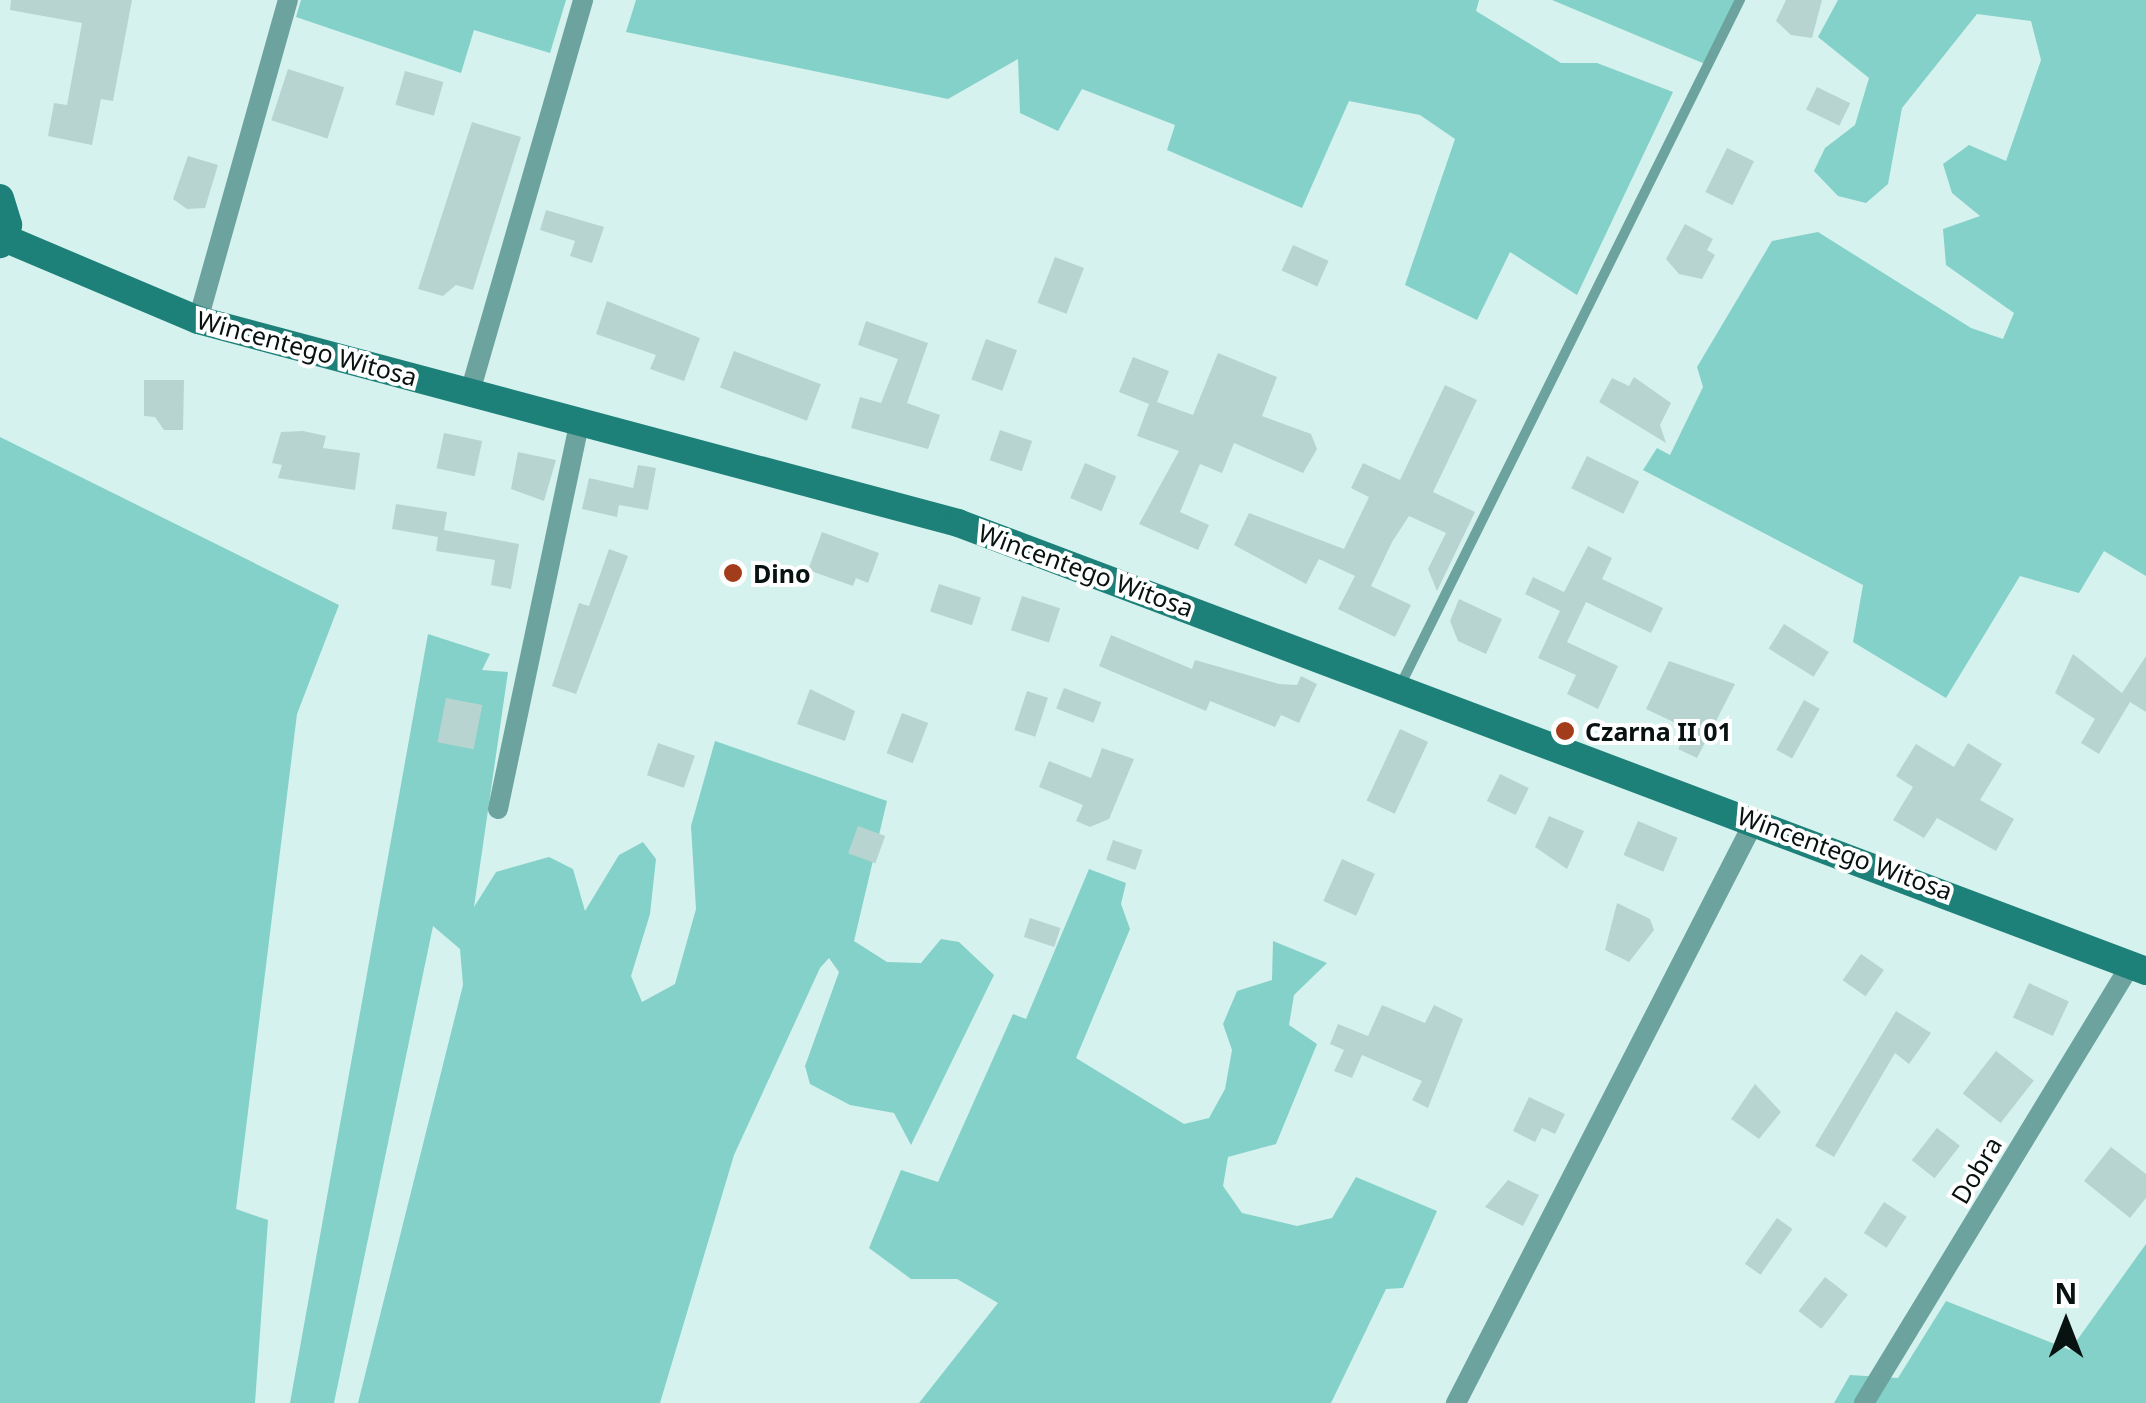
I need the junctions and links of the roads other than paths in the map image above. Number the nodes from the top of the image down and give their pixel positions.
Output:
1 (288, 0) edge
2 (582, 0) edge
3 (1740, 0) edge
4 (0, 198) edge
5 (2, 241) edge
6 (198, 320) junction
7 (470, 392) junction
8 (580, 421) junction
9 (1400, 687) junction
10 (498, 810) dead end
11 (1755, 820) junction
12 (2139, 967) edge
13 (1456, 1403) edge
14 (1864, 1403) edge

1 - 6 street
2 - 7 street
3 - 9 lane
4 - 5 main road
5 - 6 main road, Wincentego Witosa
6 - 7 main road, Wincentego Witosa
7 - 8 main road, Wincentego Witosa
8 - 9 main road, Wincentego Witosa
8 - 10 street
9 - 11 main road, Wincentego Witosa
11 - 12 main road, Wincentego Witosa
11 - 13 street
12 - 14 street, Dobra

